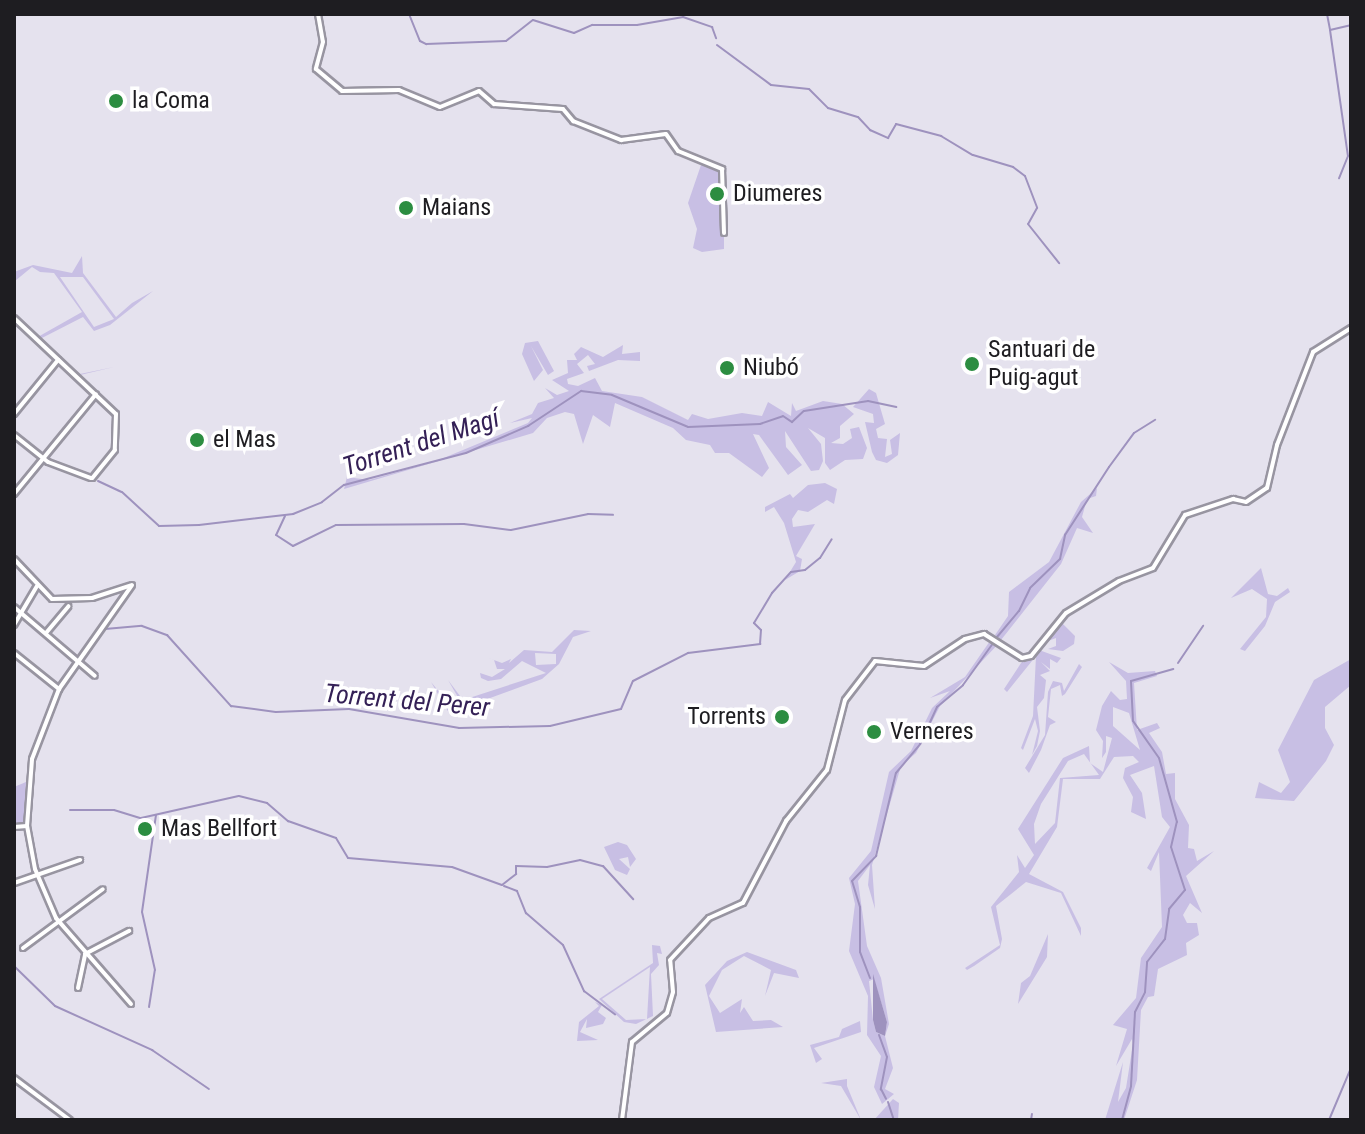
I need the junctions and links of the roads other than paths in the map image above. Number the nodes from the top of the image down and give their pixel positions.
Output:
1 (318, 14) edge
2 (724, 233) dead end
3 (14, 320) edge
4 (20, 328) junction
5 (1351, 328) edge
6 (14, 334) edge
7 (57, 362) junction
8 (96, 394) junction
9 (14, 414) edge
10 (14, 435) edge
11 (43, 459) junction
12 (14, 494) edge
13 (14, 559) edge
14 (37, 585) junction
15 (69, 606) dead end
16 (14, 607) edge
17 (21, 613) junction
18 (14, 625) edge
19 (46, 633) junction
20 (14, 653) edge
21 (77, 662) junction
22 (95, 676) dead end
23 (59, 689) junction
24 (27, 826) junction
25 (14, 827) edge
26 (80, 860) dead end
27 (37, 875) junction
28 (14, 883) edge
29 (103, 889) dead end
30 (59, 922) junction
31 (129, 931) dead end
32 (23, 948) dead end
33 (85, 954) junction
34 (78, 988) dead end
35 (131, 1004) dead end
36 (14, 1078) edge
37 (70, 1120) edge
38 (622, 1120) edge

1 - 2 street
3 - 4 street
4 - 6 street
4 - 7 street
5 - 38 street
7 - 8 street
7 - 9 street
8 - 11 street
8 - 11 street
10 - 11 street
11 - 12 street
13 - 14 street
14 - 17 street
14 - 21 street
15 - 19 street
16 - 17 street
17 - 18 street
17 - 19 street
19 - 21 street
20 - 23 street
21 - 22 street
21 - 23 street
23 - 24 street
24 - 25 street
24 - 27 street
26 - 27 street
27 - 28 street
27 - 30 street
29 - 30 street
30 - 32 street
30 - 33 street
31 - 33 street
33 - 34 street
33 - 35 street
36 - 37 street

